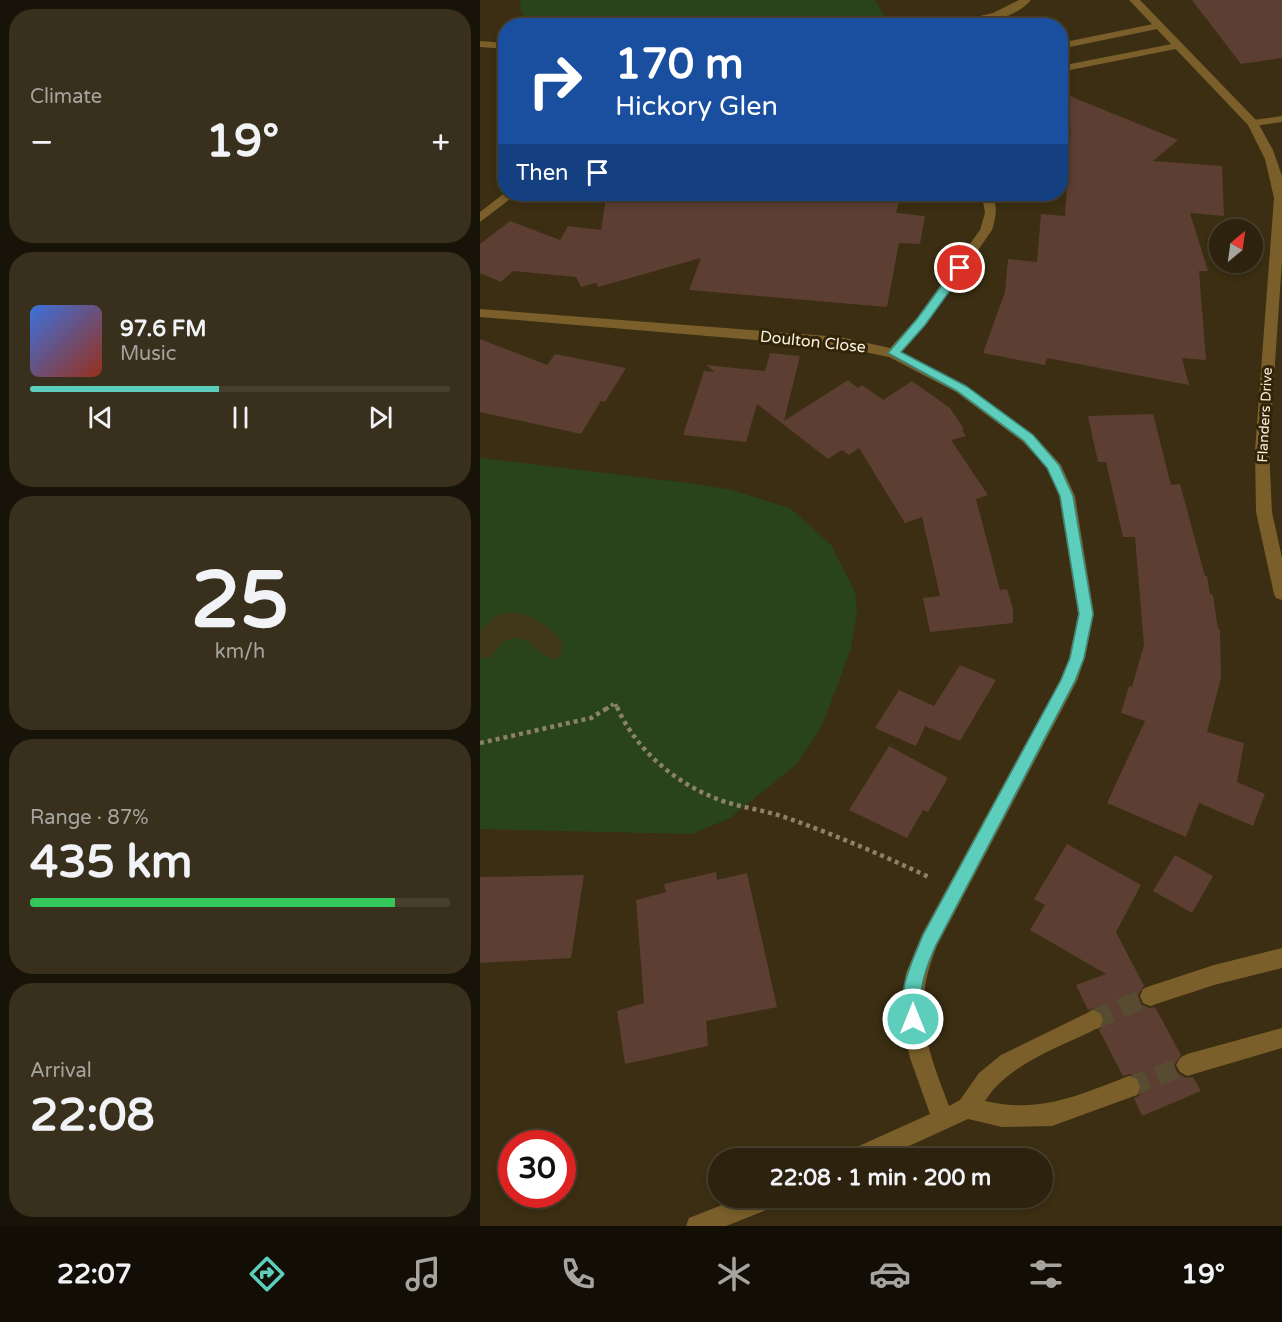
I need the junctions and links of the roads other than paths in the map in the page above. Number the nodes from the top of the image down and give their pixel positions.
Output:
1 (1026, 0) edge
2 (1134, 0) edge
3 (979, 18) edge
4 (1158, 26) junction
5 (480, 44) edge
6 (1068, 44) edge
7 (498, 45) edge
8 (1177, 46) junction
9 (1068, 67) edge
10 (1282, 119) edge
11 (1253, 123) junction
12 (1280, 179) edge
13 (502, 201) edge
14 (989, 201) edge
15 (480, 218) edge
16 (480, 313) edge
17 (893, 353) junction
18 (1281, 586) edge
19 (1282, 958) edge
20 (1150, 996) tunnel mouth
21 (1093, 1020) tunnel mouth
22 (1282, 1038) edge
23 (1186, 1065) tunnel mouth
24 (1129, 1087) tunnel mouth
25 (968, 1108) junction
26 (943, 1119) junction
27 (880, 1148) edge
28 (743, 1208) edge
29 (697, 1226) edge

1 - 3 street
2 - 4 street, Flanders Drive
4 - 6 street
4 - 8 street, Flanders Drive
5 - 7 street
8 - 9 street
8 - 11 street, Flanders Drive
10 - 11 street
11 - 12 street, Flanders Drive
12 - 18 street, Flanders Drive
13 - 15 street
14 - 17 street
16 - 17 street, Doulton Close
17 - 26 street, Doulton Close
19 - 20 street
21 - 25 street
22 - 23 street
24 - 25 street
25 - 26 street
26 - 27 street
28 - 29 street

